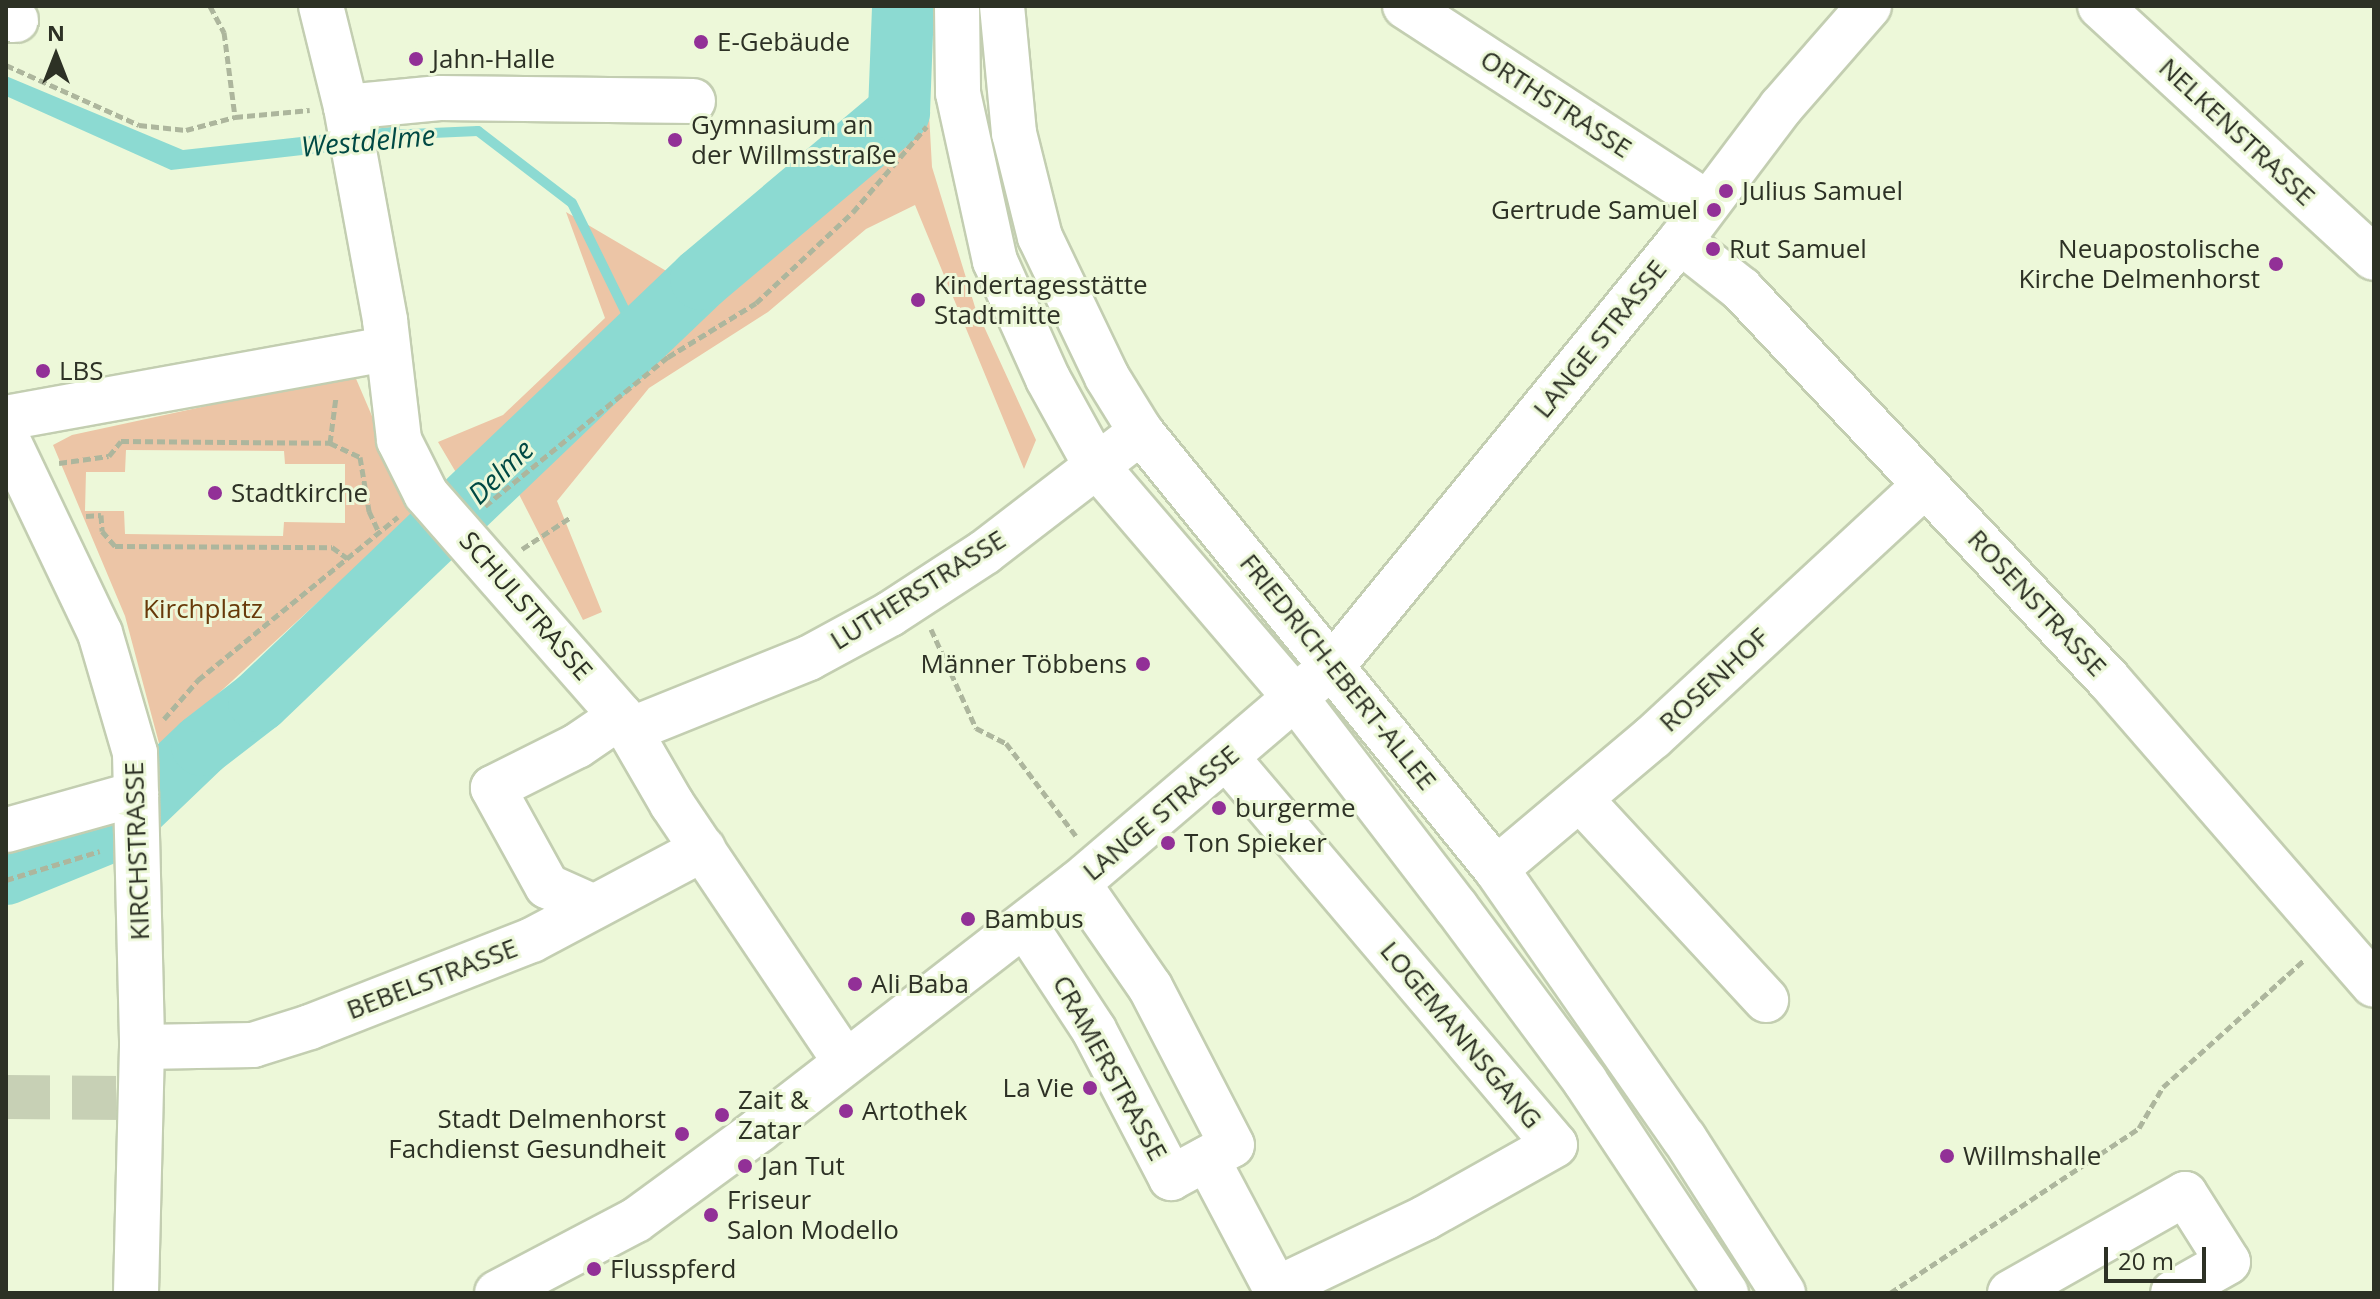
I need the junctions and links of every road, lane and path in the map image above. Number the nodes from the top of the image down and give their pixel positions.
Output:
1 (210, 6) edge
2 (321, 6) edge
3 (957, 6) edge
4 (1002, 6) edge
5 (1405, 6) edge
6 (1869, 6) edge
7 (2100, 6) edge
8 (6, 65) edge
9 (958, 93) junction
10 (693, 101) dead end
11 (346, 107) junction
12 (235, 117) junction
13 (1707, 203) junction
14 (1680, 241) junction
15 (2374, 258) edge
16 (386, 349) junction
17 (6, 418) edge
18 (1141, 432) junction
19 (13, 452) edge
20 (1095, 464) junction
21 (1925, 485) junction
22 (426, 494) junction
23 (571, 517) dead end
24 (45, 523) junction
25 (460, 530) junction
26 (379, 532) junction
27 (347, 558) junction
28 (492, 568) junction
29 (916, 597) junction
30 (1334, 664) junction
31 (1294, 696) junction
32 (626, 723) junction
33 (1227, 758) junction
34 (1580, 799) junction
35 (136, 802) junction
36 (7, 830) edge
37 (703, 849) junction
38 (1496, 869) junction
39 (1088, 874) junction
40 (6, 880) edge
41 (592, 906) junction
42 (1025, 925) junction
43 (2331, 935) junction
44 (2374, 985) edge
45 (1766, 1000) dead end
46 (142, 1047) junction
47 (845, 1061) junction
48 (1207, 1159) junction
49 (2027, 1289) edge
50 (1277, 1291) edge
51 (136, 1293) edge
52 (497, 1293) edge
53 (1726, 1293) edge
54 (1783, 1293) edge
55 (1890, 1293) edge
56 (2173, 1293) edge

1 - 12 path
2 - 11 street, SCHULSTRASSE
3 - 9 street, FRIEDRICH-EBERT-ALLEE
4 - 18 street, FRIEDRICH-EBERT-ALLEE
5 - 13 street, ORTHSTRASSE
6 - 13 street, LANGE STRASSE
7 - 15 street, NELKENSTRASSE
8 - 12 path
9 - 20 street, FRIEDRICH-EBERT-ALLEE
9 - 25 path
10 - 11 street
11 - 12 path
11 - 16 street, SCHULSTRASSE
13 - 14 street, LANGE STRASSE
14 - 21 street, ROSENSTRASSE
14 - 30 street, LANGE STRASSE
16 - 17 street
16 - 22 street, SCHULSTRASSE
18 - 20 street, LUTHERSTRASSE
18 - 30 street, FRIEDRICH-EBERT-ALLEE
19 - 24 street, KIRCHSTRASSE
19 - 26 path
20 - 29 street, LUTHERSTRASSE
20 - 31 street, FRIEDRICH-EBERT-ALLEE
21 - 34 street, ROSENHOF
21 - 43 street, ROSENSTRASSE
22 - 25 street, SCHULSTRASSE
22 - 26 path
23 - 28 path
24 - 27 path
24 - 35 street, KIRCHSTRASSE
25 - 28 street, SCHULSTRASSE
26 - 27 path
27 - 35 path
28 - 32 street, SCHULSTRASSE
29 - 32 street, LUTHERSTRASSE
29 - 39 path
30 - 31 street, LANGE STRASSE
30 - 38 street, FRIEDRICH-EBERT-ALLEE
31 - 33 street, LANGE STRASSE
31 - 53 street, FRIEDRICH-EBERT-ALLEE
32 - 37 street, SCHULSTRASSE
32 - 41 street, LUTHERSTRASSE
33 - 39 street, LANGE STRASSE
33 - 50 street, LOGEMANNSGANG
34 - 38 street, ROSENHOF
34 - 45 street
35 - 36 street
35 - 40 path
35 - 46 street, KIRCHSTRASSE
37 - 41 street, BEBELSTRASSE
37 - 47 street, SCHULSTRASSE
38 - 54 street, FRIEDRICH-EBERT-ALLEE
39 - 42 street, LANGE STRASSE
39 - 48 street, CRAMERSTRASSE
41 - 46 street, BEBELSTRASSE
42 - 47 street, LANGE STRASSE
42 - 48 street, CRAMERSTRASSE
43 - 44 street, ROSENSTRASSE
43 - 55 path
46 - 51 street, KIRCHSTRASSE
47 - 52 street, LANGE STRASSE
48 - 50 street, CRAMERSTRASSE
49 - 56 street

